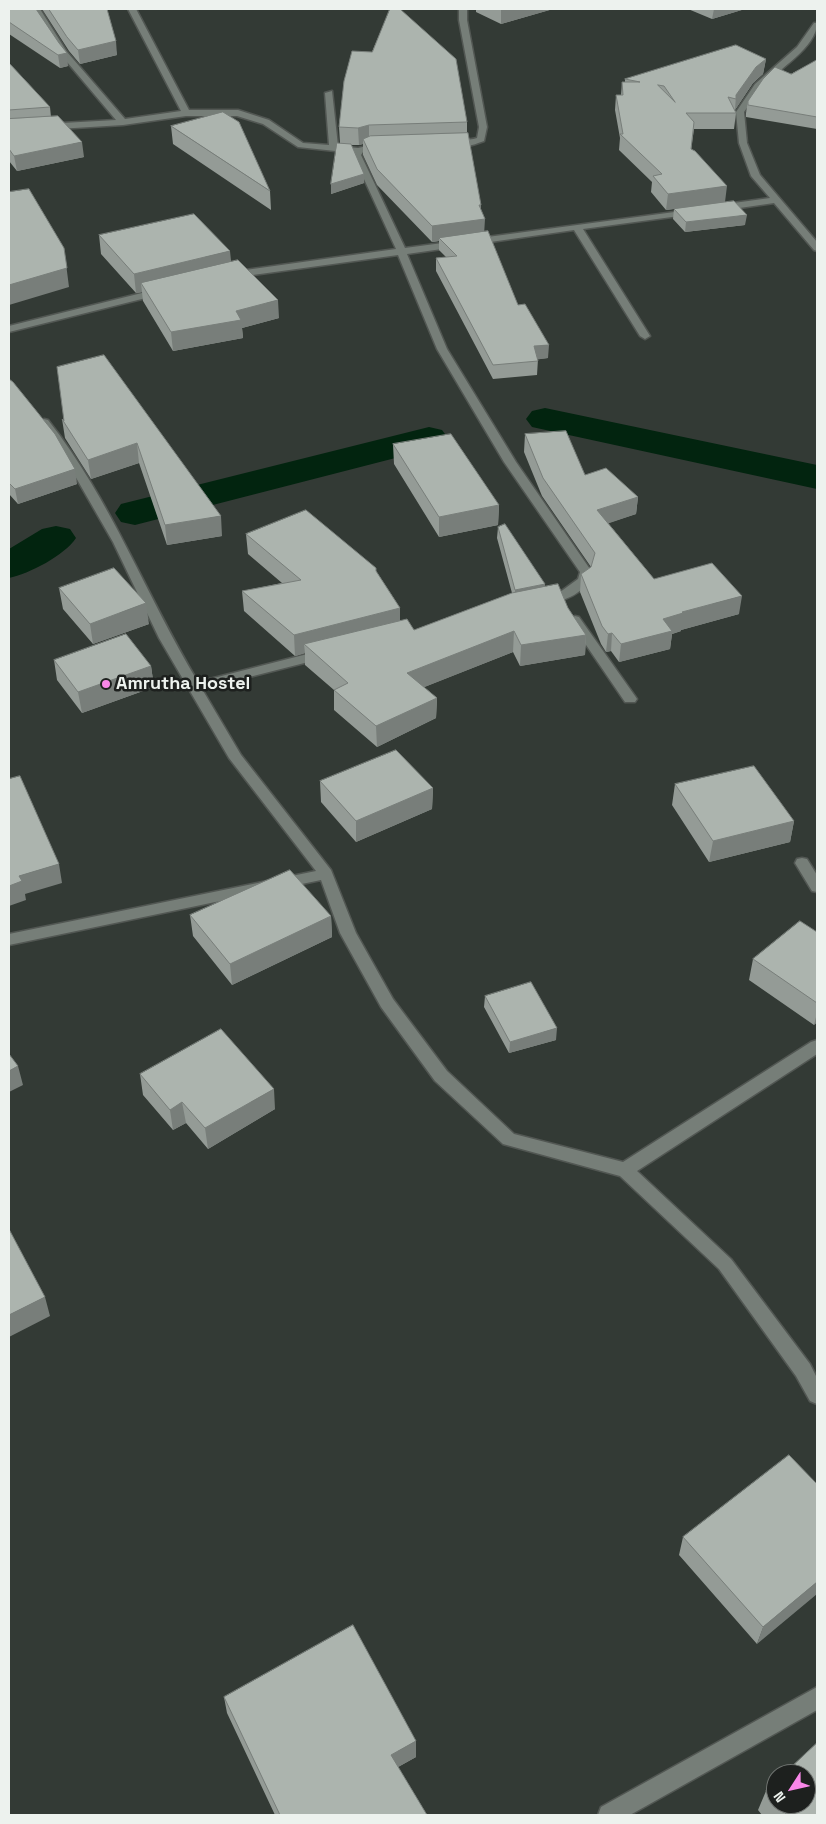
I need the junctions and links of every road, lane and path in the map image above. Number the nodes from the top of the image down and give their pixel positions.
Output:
1 (36, 9) edge
2 (132, 9) edge
3 (463, 9) edge
4 (817, 25) edge
5 (329, 93) dead end
6 (186, 113) junction
7 (123, 122) junction
8 (9, 129) edge
9 (446, 144) edge
10 (389, 146) edge
11 (334, 149) junction
12 (360, 150) junction
13 (777, 200) junction
14 (577, 227) junction
15 (817, 248) edge
16 (401, 250) junction
17 (219, 277) edge
18 (174, 288) edge
19 (9, 329) edge
20 (645, 336) dead end
21 (36, 412) edge
22 (560, 598) junction
23 (533, 604) edge
24 (335, 651) edge
25 (194, 687) junction
26 (630, 699) dead end
27 (802, 862) dead end
28 (326, 874) junction
29 (817, 887) edge
30 (9, 940) edge
31 (817, 1046) edge
32 (625, 1170) junction
33 (817, 1395) edge
34 (817, 1698) edge
35 (609, 1815) edge

1 - 7 street
2 - 6 street
3 - 9 street
4 - 13 street
5 - 11 street
6 - 7 street
6 - 11 street
7 - 8 street
10 - 12 street
11 - 12 street
12 - 16 street
13 - 14 street
13 - 15 street
14 - 16 street
14 - 20 street
16 - 17 street
16 - 22 street
18 - 19 street
21 - 25 street
22 - 23 street
22 - 26 street
24 - 25 street
25 - 28 street
27 - 29 street
28 - 30 street
28 - 32 street
31 - 32 street
32 - 33 street
34 - 35 street

